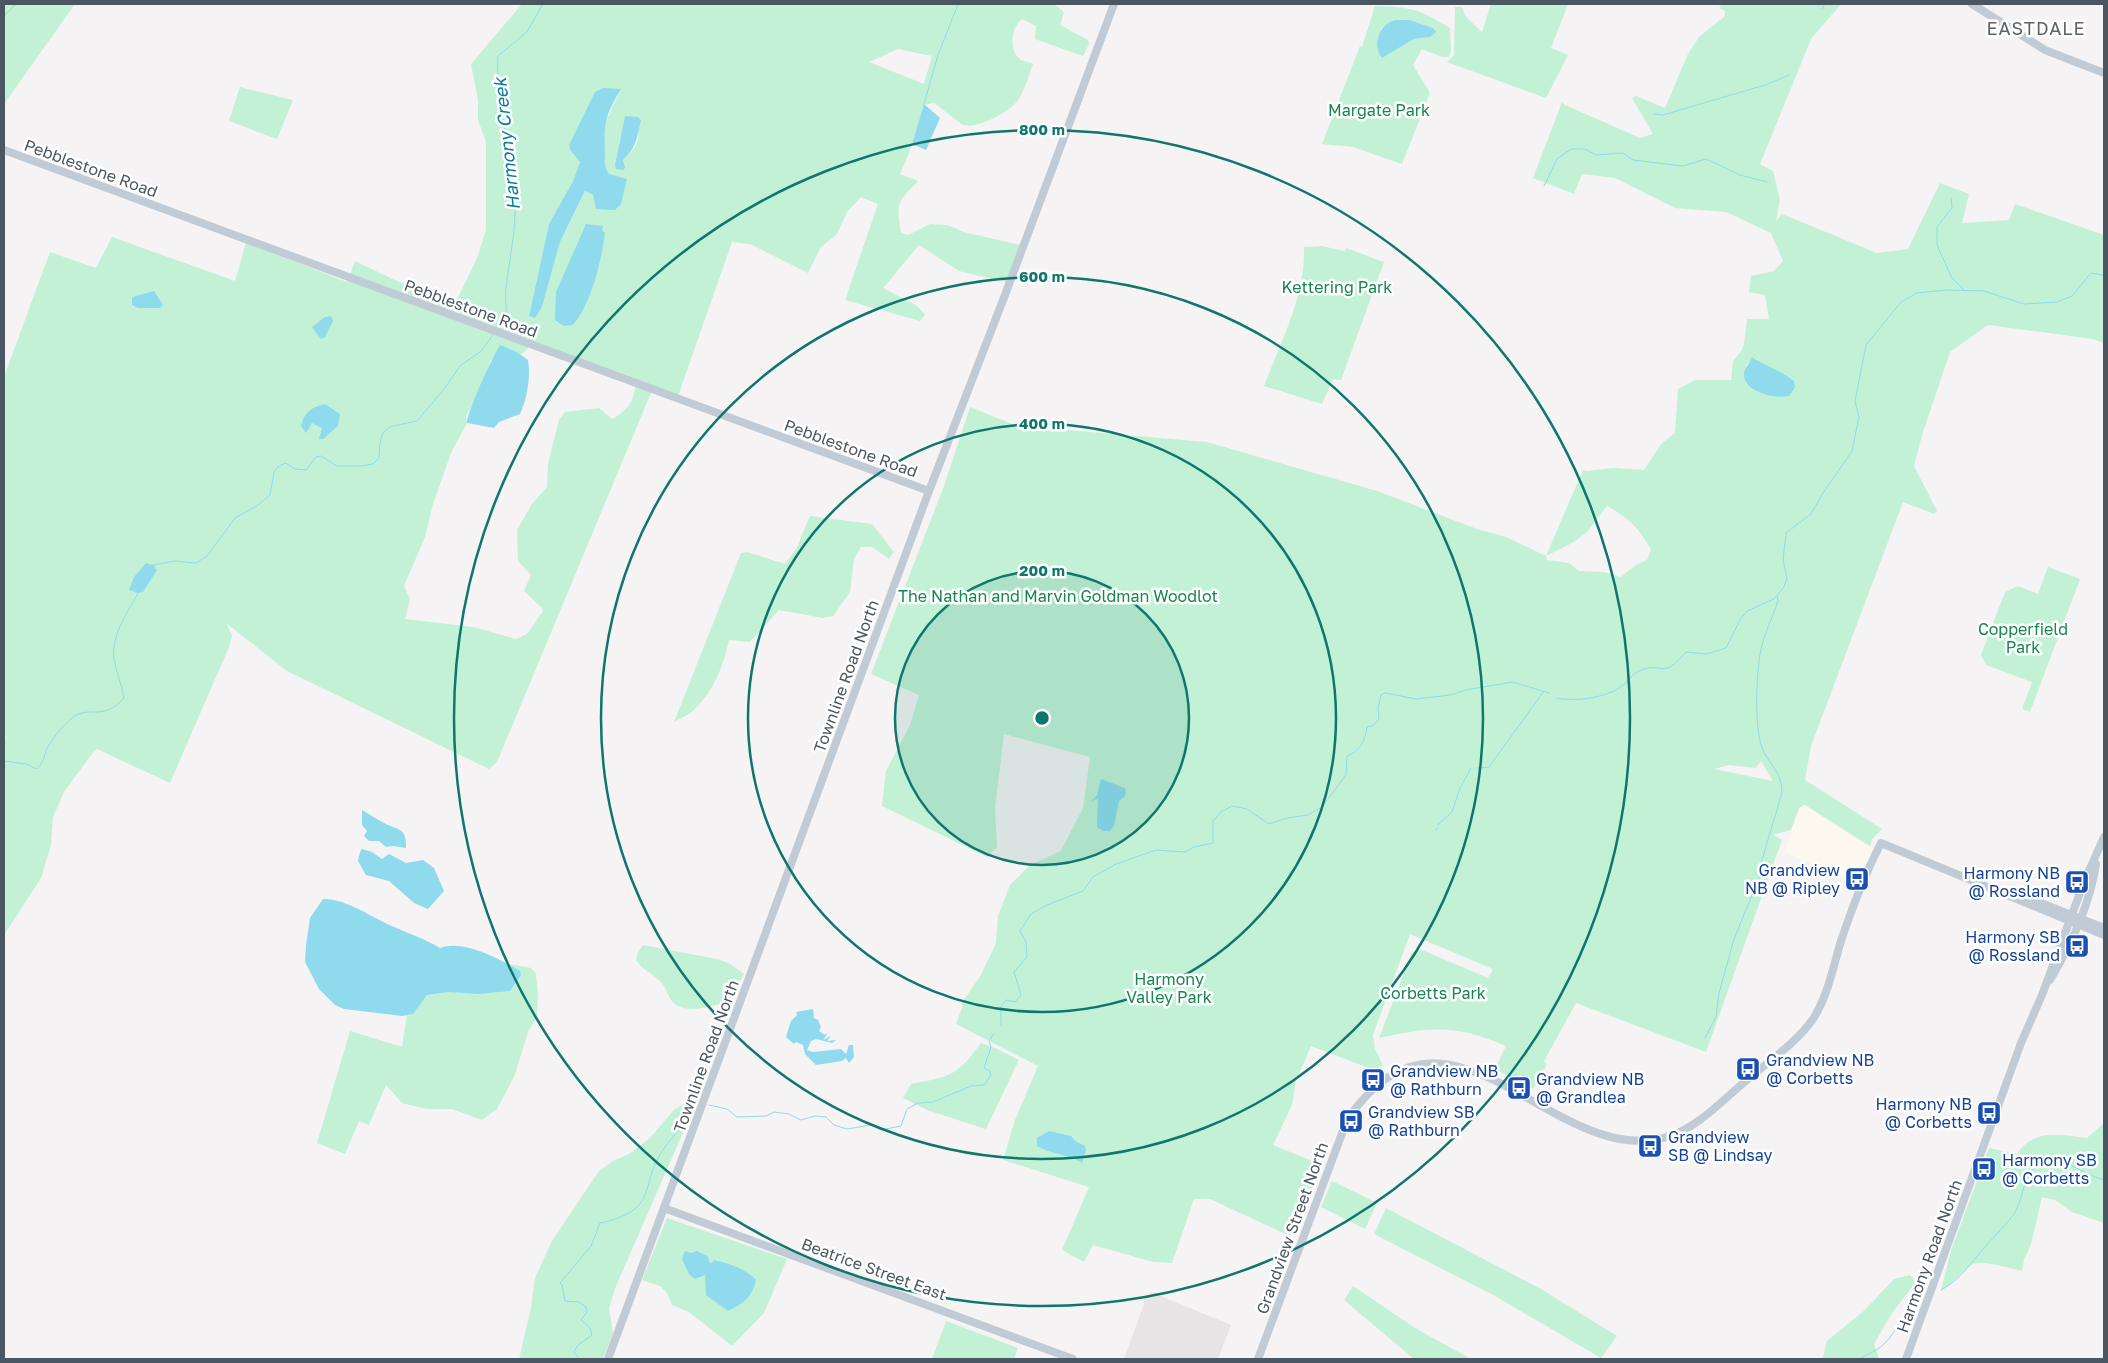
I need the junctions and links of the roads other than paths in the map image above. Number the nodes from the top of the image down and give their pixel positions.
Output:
1 (1114, 4) edge
2 (1972, 4) edge
3 (2104, 74) edge
4 (4, 150) edge
5 (929, 491) junction
6 (2104, 837) edge
7 (2098, 854) junction
8 (2070, 918) junction
9 (2078, 921) junction
10 (2104, 928) edge
11 (2104, 935) edge
12 (2042, 995) junction
13 (664, 1208) junction
14 (608, 1359) edge
15 (1074, 1359) edge
16 (1258, 1359) edge
17 (1906, 1359) edge

1 - 5 street, Townline Road North
2 - 3 street
4 - 5 street, Pebblestone Road
5 - 13 street, Townline Road North
6 - 7 street, Harmony Road North
7 - 8 street, Harmony Road North
7 - 9 street, Harmony Road North
8 - 9 street
8 - 12 street, Harmony Road North
8 - 16 street, Grandview Street North
9 - 10 street
9 - 11 street
9 - 12 street, Harmony Road North
12 - 17 street, Harmony Road North
13 - 14 street, Townline Road North
13 - 15 street, Beatrice Street East

